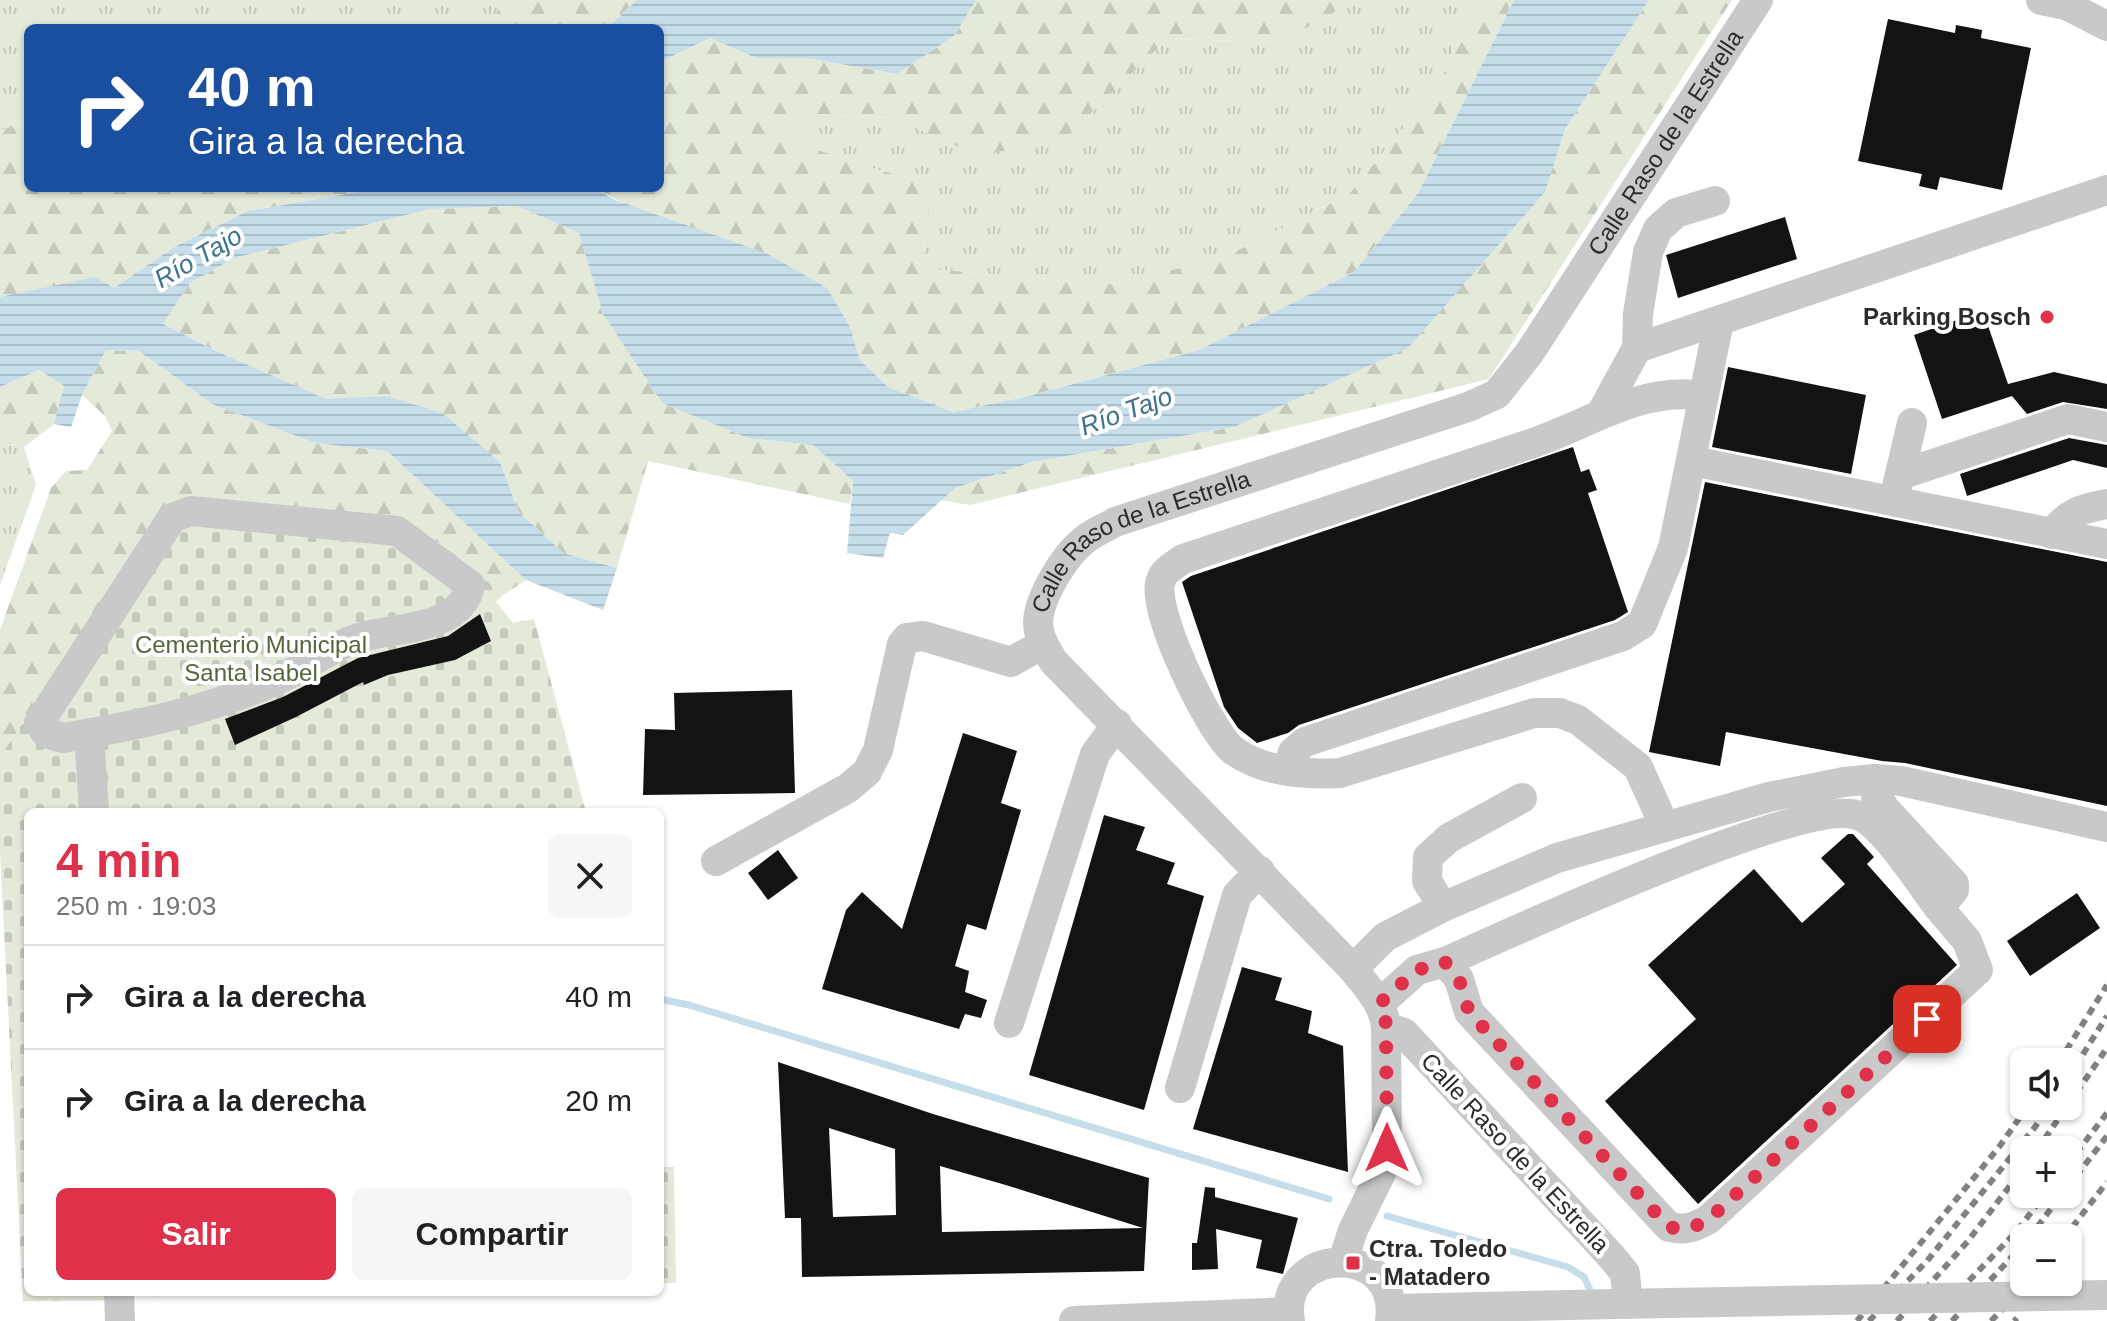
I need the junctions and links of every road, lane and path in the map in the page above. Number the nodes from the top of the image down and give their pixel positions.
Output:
1 (1758, 0) edge
2 (2041, 0) edge
3 (2107, 26) edge
4 (2107, 190) edge
5 (1715, 201) dead end
6 (1719, 321) junction
7 (1637, 348) junction
8 (1703, 396) junction
9 (1602, 412) junction
10 (1912, 423) dead end
11 (2107, 427) edge
12 (1692, 461) junction
13 (1897, 488) junction
14 (2107, 504) edge
15 (2052, 534) junction
16 (2107, 544) edge
17 (1043, 644) junction
18 (1117, 724) junction
19 (89, 733) junction
20 (1287, 770) junction
21 (1875, 779) junction
22 (1522, 798) dead end
23 (94, 808) edge
24 (1665, 827) junction
25 (2107, 827) edge
26 (716, 861) dead end
27 (1260, 871) junction
28 (1443, 907) junction
29 (1939, 908) junction
30 (1445, 962) junction
31 (1353, 969) junction
32 (1383, 1016) junction
33 (1009, 1023) dead end
34 (1180, 1088) dead end
35 (1343, 1261) junction
36 (2107, 1295) edge
37 (119, 1296) edge
38 (1621, 1304) junction
39 (1391, 1315) edge
40 (1290, 1316) edge
41 (120, 1321) edge
42 (1074, 1321) edge

1 - 17 street, Calle Raso de la Estrella
2 - 3 street
4 - 6 street
5 - 7 street
6 - 7 street
6 - 8 street
7 - 9 street
8 - 9 street
8 - 12 street
9 - 20 street
10 - 13 street
11 - 13 street
12 - 13 street
12 - 20 street
13 - 15 street
14 - 15 street
15 - 16 street
17 - 18 street, Calle Raso de la Estrella
17 - 26 street
18 - 27 street, Calle Raso de la Estrella
18 - 33 street
19 - 19 street
19 - 23 street
20 - 24 street
21 - 24 street
21 - 25 street
21 - 29 street
22 - 28 street
24 - 28 street
27 - 31 street, Calle Raso de la Estrella
27 - 34 street
28 - 31 street
29 - 30 street
29 - 30 street
30 - 32 street
31 - 32 street, Calle Raso de la Estrella
32 - 35 street
32 - 38 street, Calle Raso de la Estrella
35 - 39 street
35 - 40 street
36 - 38 street, bridge
37 - 41 street
38 - 39 street
40 - 42 street

